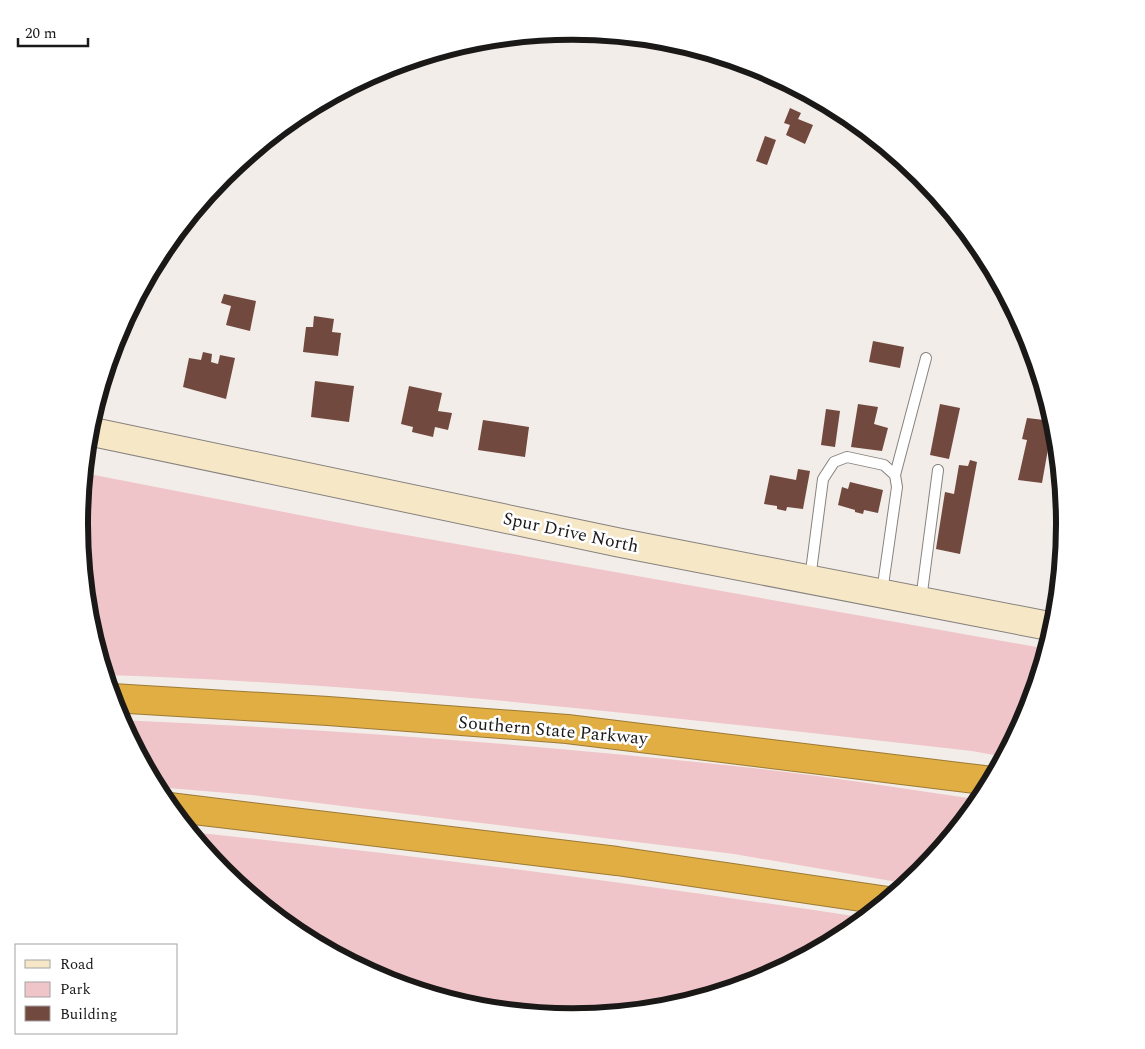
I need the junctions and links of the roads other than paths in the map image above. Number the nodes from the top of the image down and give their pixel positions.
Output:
1 (926, 358) dead end
2 (97, 433) edge
3 (938, 470) dead end
4 (895, 475) junction
5 (810, 580) junction
6 (882, 594) junction
7 (921, 601) junction
8 (1046, 625) edge
9 (121, 699) edge
10 (984, 780) edge
11 (180, 808) edge
12 (879, 900) edge

1 - 4 lane
2 - 5 street, Spur Drive North
3 - 7 lane
4 - 5 lane
4 - 6 lane
5 - 6 street, Spur Drive North
6 - 7 street, Spur Drive North
7 - 8 street, Spur Drive North
9 - 10 highway, Southern State Parkway
11 - 12 highway

